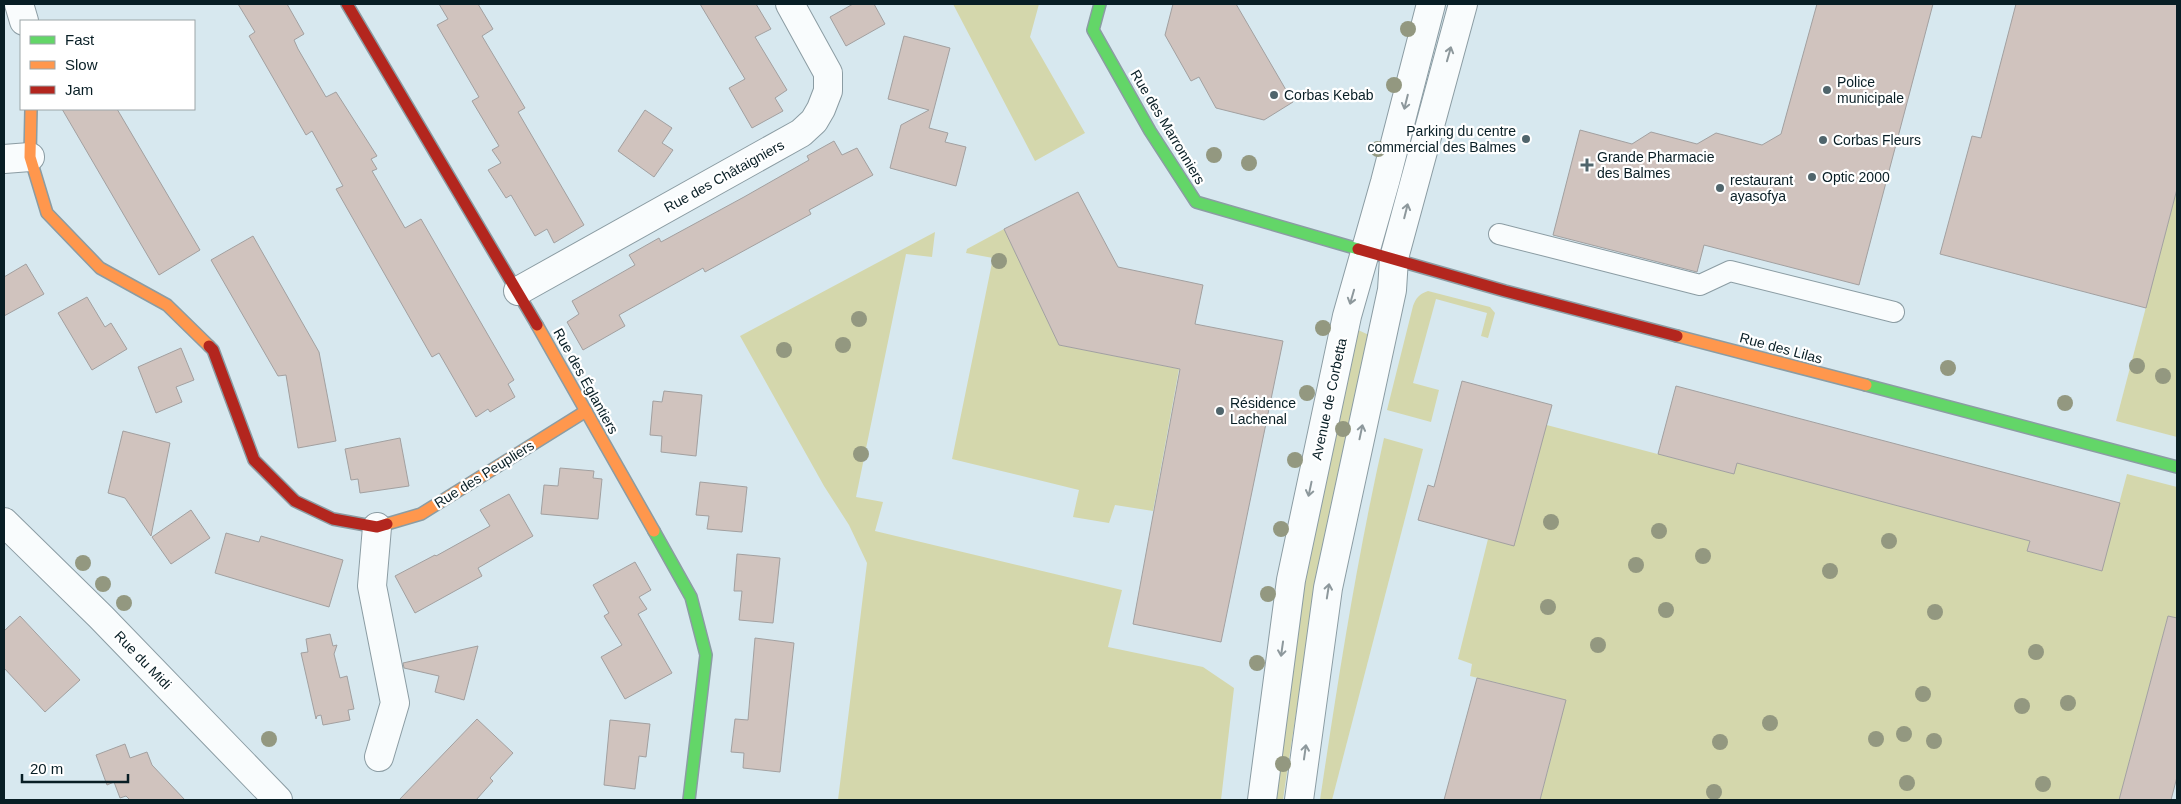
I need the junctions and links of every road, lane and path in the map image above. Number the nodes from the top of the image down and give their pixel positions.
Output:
1 (19, 4) edge
2 (348, 4) edge
3 (790, 4) edge
4 (1100, 4) edge
5 (1430, 4) edge
6 (1463, 4) edge
7 (24, 20) edge
8 (31, 110) edge
9 (17, 158) edge
10 (1499, 234) dead end
11 (1380, 254) junction
12 (518, 291) junction
13 (1894, 312) dead end
14 (586, 411) junction
15 (2177, 467) edge
16 (4, 522) edge
17 (377, 526) junction
18 (379, 757) dead end
19 (278, 800) edge
20 (689, 800) edge
21 (1262, 800) edge
22 (1299, 800) edge

1 - 7 street
2 - 12 street, Rue des Églantiers
3 - 12 street, Rue des Châtaigniers
4 - 11 street, Rue des Marronniers
5 -> 11 street, Avenue de Corbetta
11 -> 6 street, Avenue de Corbetta
8 - 9 street, Rue des Peupliers
9 - 17 street, Rue des Peupliers
10 - 13 lane
11 - 15 street, Rue des Lilas
11 -> 21 street, Avenue de Corbetta
22 -> 11 street, Avenue de Corbetta
12 - 14 street, Rue des Églantiers
14 - 17 street, Rue des Peupliers
14 - 20 street, Rue des Églantiers
16 - 19 street, Rue du Midi
17 - 18 street

